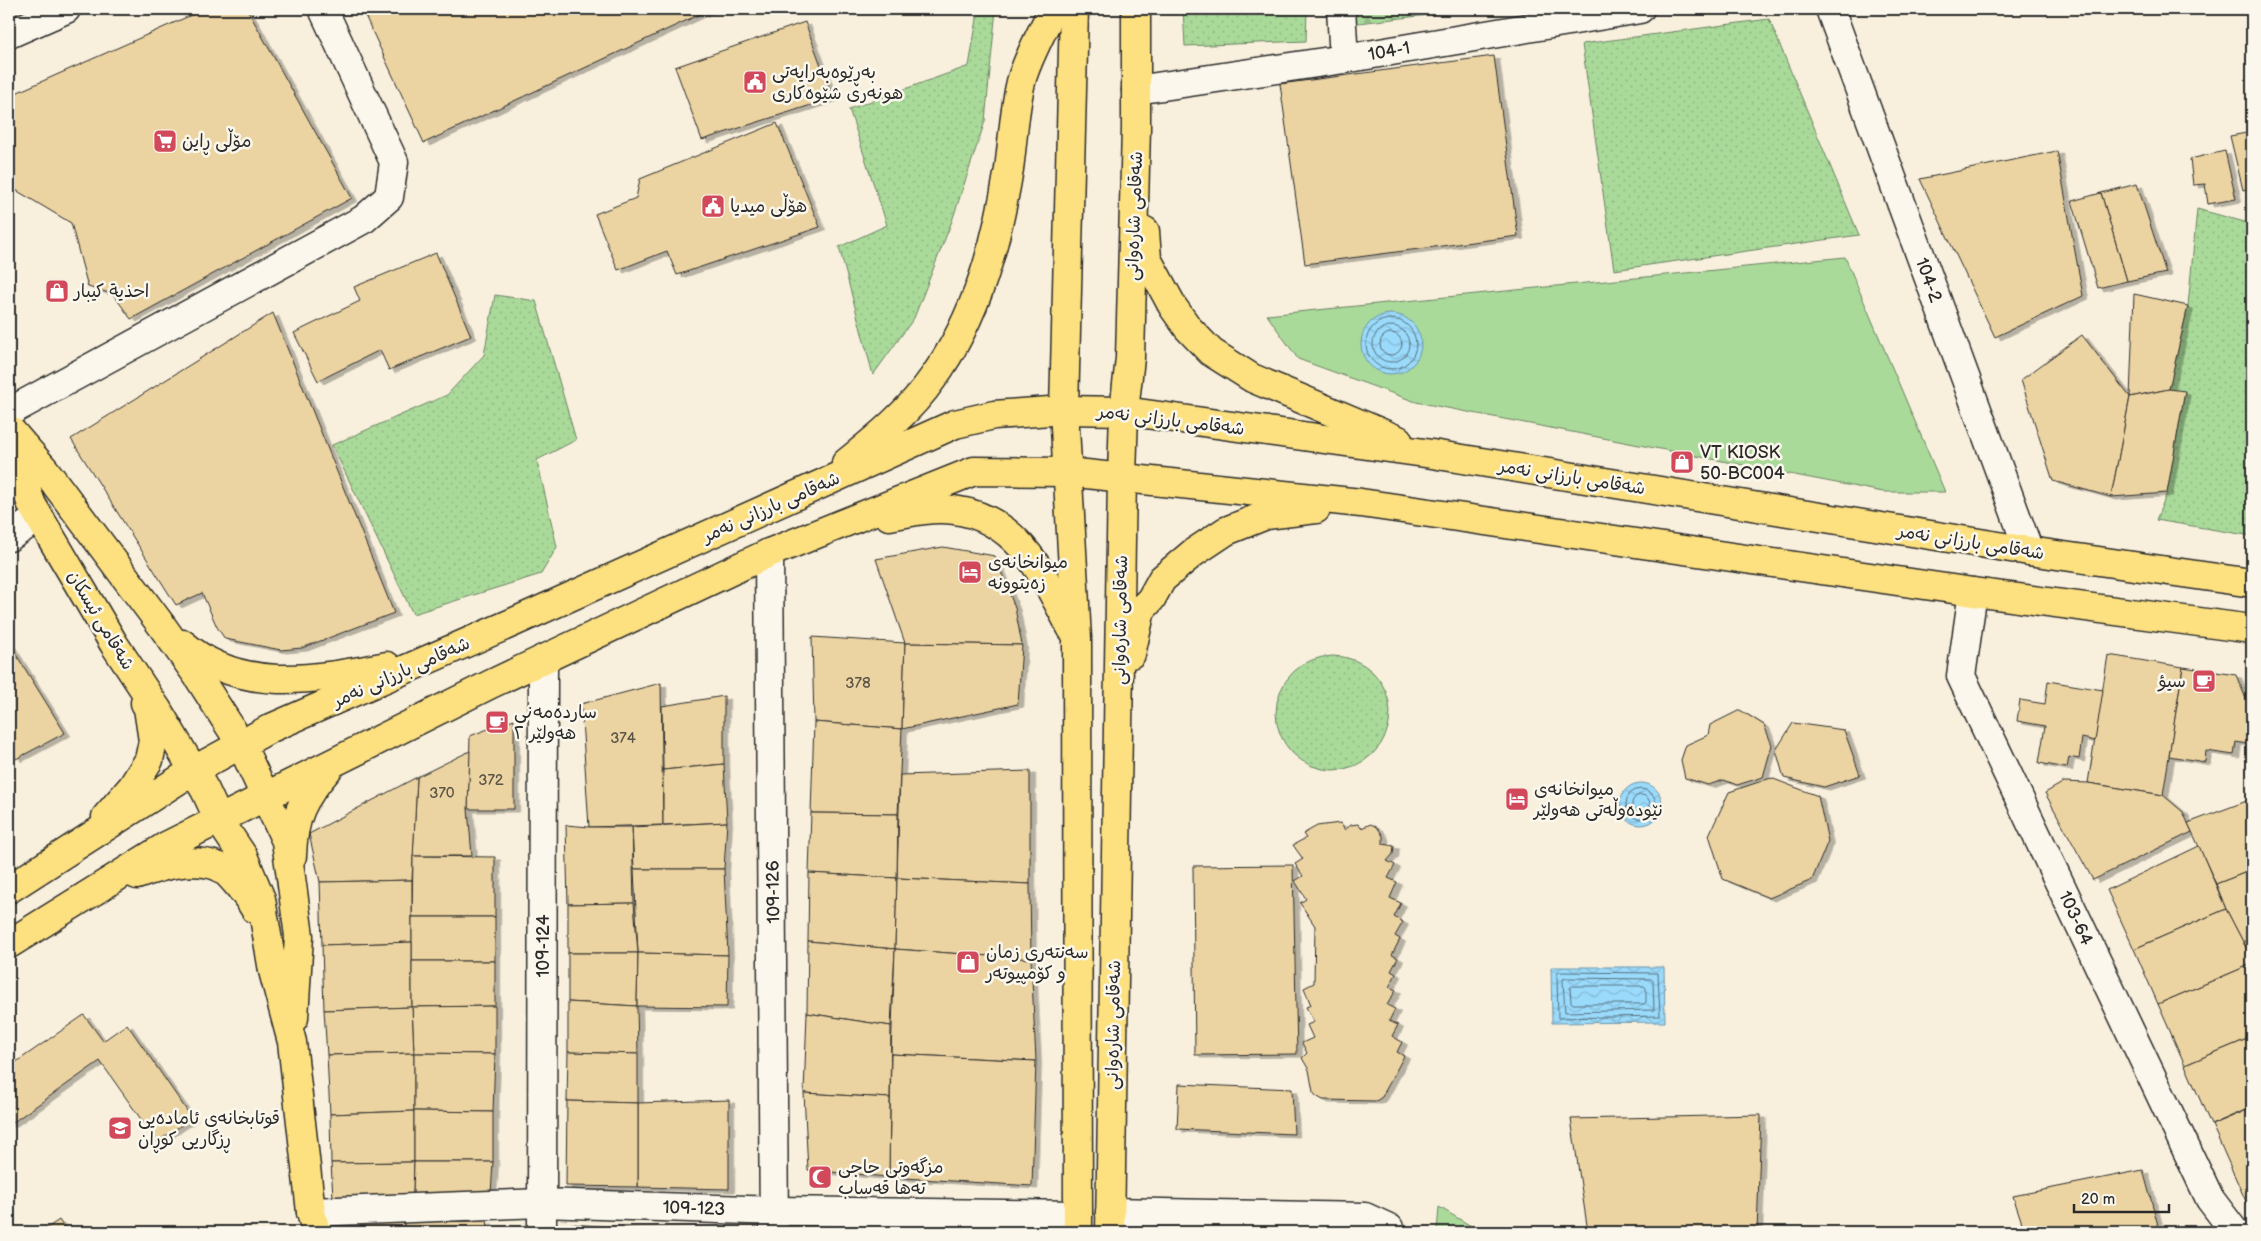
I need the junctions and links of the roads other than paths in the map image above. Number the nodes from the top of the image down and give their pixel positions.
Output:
1 (66, 9) edge
2 (323, 9) edge
3 (1053, 9) edge
4 (1074, 9) edge
5 (1136, 9) edge
6 (1340, 9) edge
7 (1640, 9) edge
8 (1830, 9) edge
9 (41, 15) edge
10 (9, 34) edge
11 (1344, 59) junction
12 (1136, 90) junction
13 (1136, 128) junction
14 (1064, 410) junction
15 (1124, 411) junction
16 (9, 412) edge
17 (9, 428) edge
18 (9, 443) edge
19 (1432, 454) junction
20 (1067, 472) junction
21 (1122, 477) junction
22 (815, 488) junction
23 (1361, 503) junction
24 (841, 524) junction
25 (2029, 551) junction
26 (770, 553) junction
27 (2252, 583) edge
28 (1973, 592) junction
29 (162, 626) junction
30 (2252, 629) edge
31 (1077, 639) junction
32 (114, 644) junction
33 (433, 658) junction
34 (543, 659) junction
35 (1119, 707) junction
36 (241, 744) junction
37 (333, 763) junction
38 (199, 780) junction
39 (266, 795) junction
40 (219, 820) junction
41 (90, 837) junction
42 (292, 885) junction
43 (9, 889) edge
44 (81, 899) junction
45 (266, 930) junction
46 (9, 944) edge
47 (292, 1042) junction
48 (542, 1203) junction
49 (774, 1221) edge
50 (313, 1222) edge
51 (1110, 1222) edge
52 (1078, 1224) edge
53 (542, 1232) edge
54 (1390, 1232) edge
55 (2234, 1232) edge

1 - 9 street
2 - 16 street
3 - 22 main road
4 - 14 main road, شەقامی شارەوانی
5 - 12 main road, شەقامی شارەوانی
6 - 11 street
7 - 11 street, 104-1
8 - 25 street, 104-2
9 - 10 street
11 - 12 street, 104-1
12 - 13 main road, شەقامی شارەوانی
13 - 15 main road, شەقامی شارەوانی
13 - 19 main road
14 - 15 main road, شەقامی بارزانی نەمر
14 - 20 main road, شەقامی شارەوانی
14 - 22 main road, شەقامی بارزانی نەمر
15 - 19 main road, شەقامی بارزانی نەمر
15 - 21 main road, شەقامی شارەوانی
17 - 29 main road
18 - 32 main road, شەقامی ئیسکان
19 - 25 main road, شەقامی بارزانی نەمر
20 - 21 main road
20 - 24 main road
20 - 31 main road, شەقامی شارەوانی
21 - 23 main road
21 - 35 main road, شەقامی شارەوانی
22 - 33 main road, شەقامی بارزانی نەمر
23 - 28 main road
23 - 35 main road
24 - 26 main road
24 - 31 main road
25 - 27 main road, شەقامی بارزانی نەمر
26 - 34 main road
26 - 49 street, 109-126
28 - 30 main road
28 - 55 street, 103-64
29 - 33 main road
29 - 36 main road
31 - 52 main road, شەقامی شارەوانی
32 - 38 main road, شەقامی ئیسکان
32 - 41 main road
33 - 36 main road, شەقامی بارزانی نەمر
34 - 37 main road
34 - 48 street, 109-124
35 - 51 main road, شەقامی شارەوانی
36 - 38 main road, شەقامی بارزانی نەمر
36 - 39 main road
37 - 39 main road
37 - 42 main road
38 - 40 main road, شەقامی ئیسکان
38 - 41 main road, شەقامی بارزانی نەمر
39 - 40 main road
39 - 42 main road
40 - 44 main road
40 - 45 main road, شەقامی ئیسکان
41 - 43 main road, شەقامی بارزانی نەمر
42 - 47 main road
44 - 45 main road
44 - 46 main road
45 - 47 main road, شەقامی ئیسکان
47 - 50 main road
48 - 49 street, 109-123
48 - 50 street, 109-123
48 - 53 street, 109-124
49 - 52 street, 109-123
51 - 54 street

